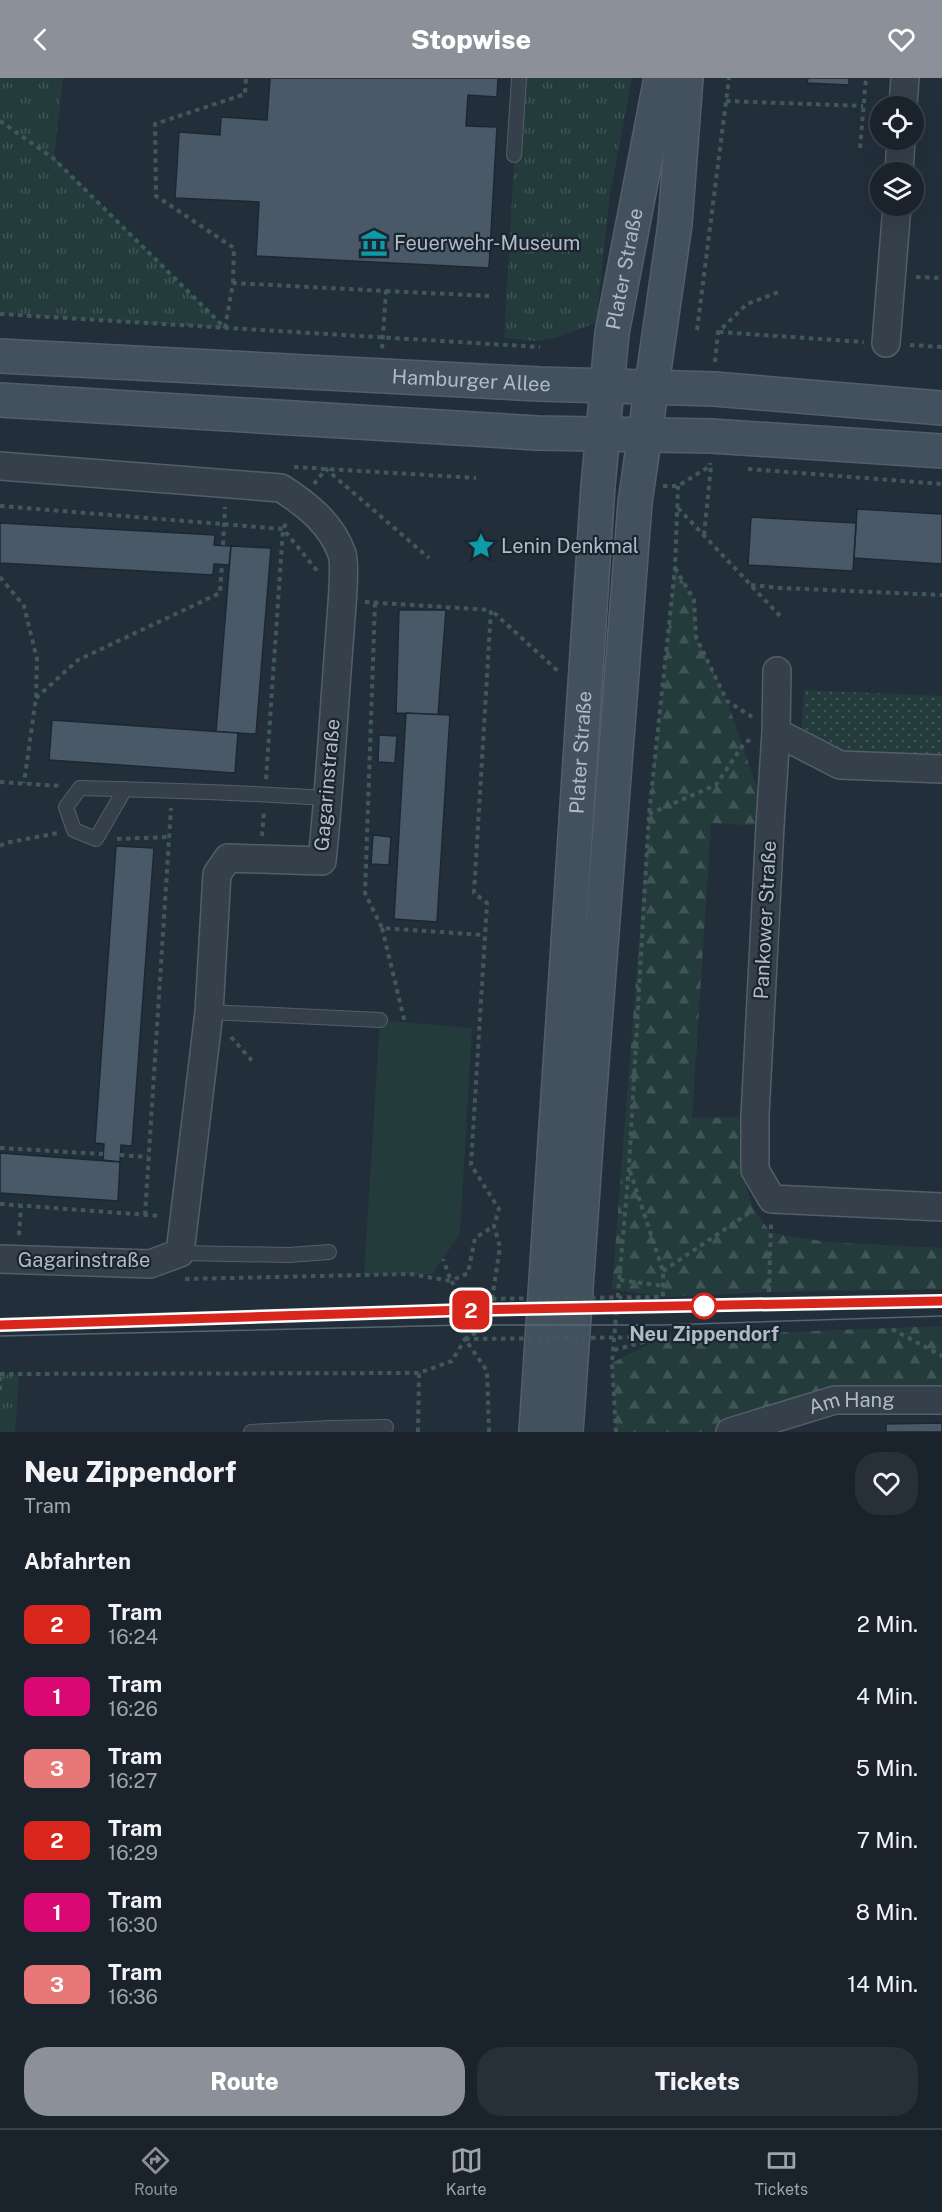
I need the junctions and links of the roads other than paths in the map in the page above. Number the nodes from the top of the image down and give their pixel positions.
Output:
1 (519, 78) edge
2 (661, 78) edge
3 (686, 78) edge
4 (905, 78) edge
5 (904, 96) edge
6 (514, 155) dead end
7 (896, 216) edge
8 (886, 343) road end
9 (0, 356) edge
10 (607, 386) junction
11 (651, 387) junction
12 (0, 400) edge
13 (942, 408) edge
14 (602, 434) junction
15 (645, 435) junction
16 (942, 451) edge
17 (0, 466) edge
18 (777, 671) dead end
19 (776, 732) junction
20 (942, 769) edge
21 (125, 789) junction
22 (328, 798) junction
23 (208, 1012) junction
24 (380, 1020) dead end
25 (942, 1207) edge
26 (329, 1252) dead end
27 (180, 1253) junction
28 (0, 1259) edge
29 (942, 1400) edge
30 (386, 1427) dead end
31 (330, 1430) edge
32 (251, 1432) edge
33 (536, 1432) edge
34 (566, 1432) edge
35 (730, 1432) edge

1 - 6 lane
2 - 10 street, Plater Straße
3 - 11 street, Plater Straße
4 - 5 street
7 - 8 street
9 - 10 street, Hamburger Allee
10 - 11 street, Hamburger Allee
10 - 14 street, Plater Straße
11 - 13 street, Hamburger Allee
11 - 15 street, Plater Straße
12 - 14 street
14 - 15 street
14 - 33 street, Plater Straße
15 - 16 street
15 - 34 street, Plater Straße
17 - 22 street, Gagarinstraße
18 - 19 street, Pankower Straße
19 - 20 street
19 - 25 street, Pankower Straße
21 - 21 lane
21 - 22 lane
22 - 23 street, Gagarinstraße
23 - 24 lane
23 - 27 street, Gagarinstraße
26 - 27 lane
27 - 28 street, Gagarinstraße
29 - 35 street, Am Hang
30 - 31 lane
31 - 32 lane

